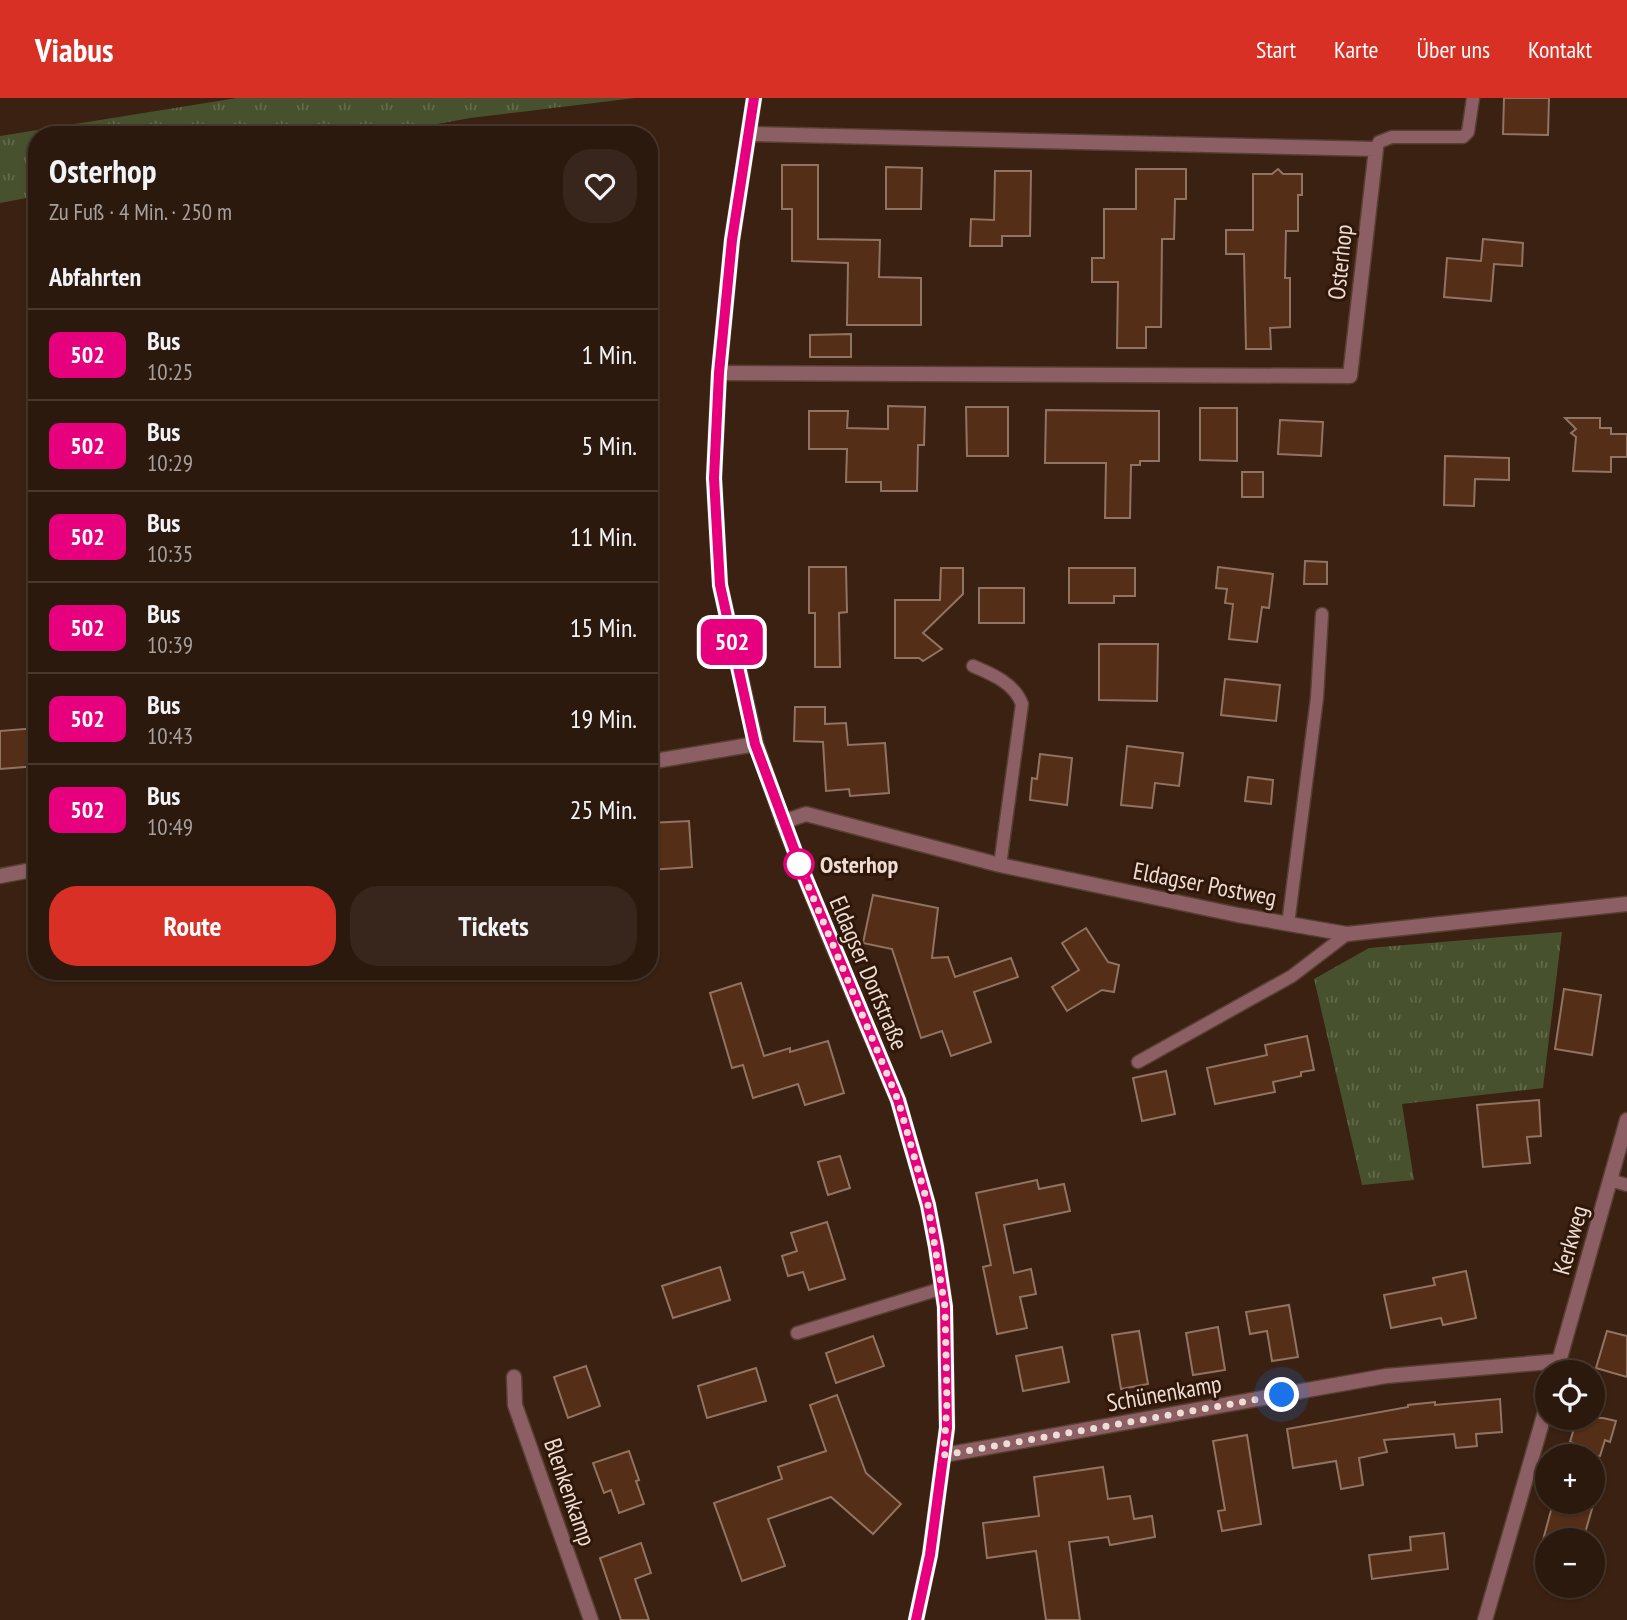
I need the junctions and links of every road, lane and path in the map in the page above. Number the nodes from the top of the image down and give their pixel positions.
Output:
1 (754, 98) edge
2 (1473, 98) edge
3 (748, 134) junction
4 (1376, 149) junction
5 (719, 373) junction
6 (1322, 614) dead end
7 (973, 666) dead end
8 (755, 744) junction
9 (658, 760) edge
10 (783, 822) junction
11 (1000, 865) junction
12 (28, 871) edge
13 (0, 876) edge
14 (1627, 904) edge
15 (1288, 924) junction
16 (1347, 934) junction
17 (1138, 1062) dead end
18 (1627, 1121) edge
19 (1610, 1180) junction
20 (1627, 1185) edge
21 (943, 1288) junction
22 (797, 1333) dead end
23 (1560, 1360) edge
24 (1535, 1367) edge
25 (514, 1377) dead end
26 (1540, 1430) edge
27 (944, 1455) junction
28 (591, 1620) edge
29 (916, 1620) edge
30 (1486, 1620) edge

1 - 3 street, Eldagser Dorfstraße
2 - 4 lane
3 - 4 street
3 - 5 street, Eldagser Dorfstraße
4 - 5 street, Osterhop
5 - 8 street, Eldagser Dorfstraße
6 - 15 lane
7 - 11 lane
8 - 9 street
8 - 10 street, Eldagser Dorfstraße
10 - 11 street, Eldagser Postweg
10 - 21 street, Eldagser Dorfstraße
11 - 15 street, Eldagser Postweg
12 - 13 street
14 - 16 street, Eldagser Postweg
15 - 16 street, Eldagser Postweg
16 - 17 lane
18 - 19 street, Kerkweg
19 - 20 lane
19 - 23 street, Kerkweg
21 - 22 lane
21 - 27 street, Eldagser Dorfstraße
24 - 27 street, Schünenkamp
25 - 28 street, Blenkenkamp
26 - 30 street
27 - 29 street, Eldagser Dorfstraße

